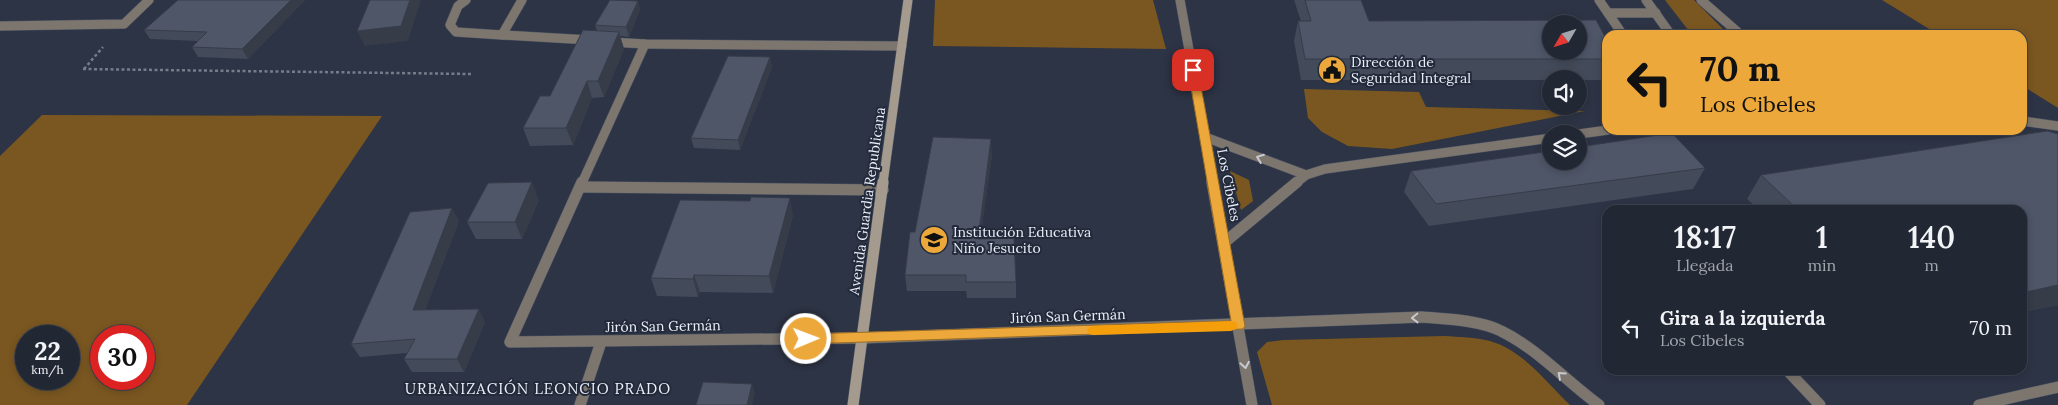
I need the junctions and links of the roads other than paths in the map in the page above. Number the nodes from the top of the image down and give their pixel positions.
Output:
1 (149, 0) edge
2 (466, 0) edge
3 (522, 0) edge
4 (908, 0) edge
5 (1180, 0) edge
6 (1599, 0) edge
7 (1646, 0) edge
8 (1701, 0) edge
9 (1608, 13) junction
10 (1656, 14) junction
11 (0, 26) edge
12 (1620, 30) edge
13 (1667, 30) edge
14 (1735, 30) edge
15 (502, 34) junction
16 (645, 44) junction
17 (902, 46) junction
18 (2027, 122) edge
19 (2058, 126) edge
20 (1602, 131) edge
21 (1587, 133) edge
22 (1205, 137) junction
23 (1542, 139) edge
24 (1306, 175) junction
25 (580, 187) junction
26 (883, 190) junction
27 (1225, 242) junction
28 (1238, 326) junction
29 (862, 338) junction
30 (601, 342) junction
31 (1792, 375) edge
32 (2058, 387) edge
33 (580, 405) edge
34 (853, 405) edge
35 (1252, 405) edge
36 (1600, 405) edge
37 (1820, 405) edge
38 (1979, 405) edge

1 - 11 street
2 - 15 street
3 - 15 street
4 - 17 street, Avenida Guardia Republicana
5 - 22 street, Los Cibeles
6 - 9 street
7 - 10 street
8 - 14 street
9 - 10 street
9 - 12 street
10 - 13 street
15 - 16 street
16 - 17 street
16 - 25 street
17 - 26 street, Avenida Guardia Republicana
18 - 19 street
20 - 21 street
24 -> 22 street
22 - 27 street, Los Cibeles
23 - 24 street
24 - 27 street
25 - 26 street
25 - 30 street, Jirón San Germán
26 - 29 street, Avenida Guardia Republicana
27 - 28 street, Los Cibeles
28 - 29 street, Jirón San Germán
28 -> 35 street, Los Cibeles
36 -> 28 street, Jirón San Germán
29 - 30 street, Jirón San Germán
29 - 34 street, Avenida Guardia Republicana
30 - 33 street
31 - 37 street
32 - 38 street

